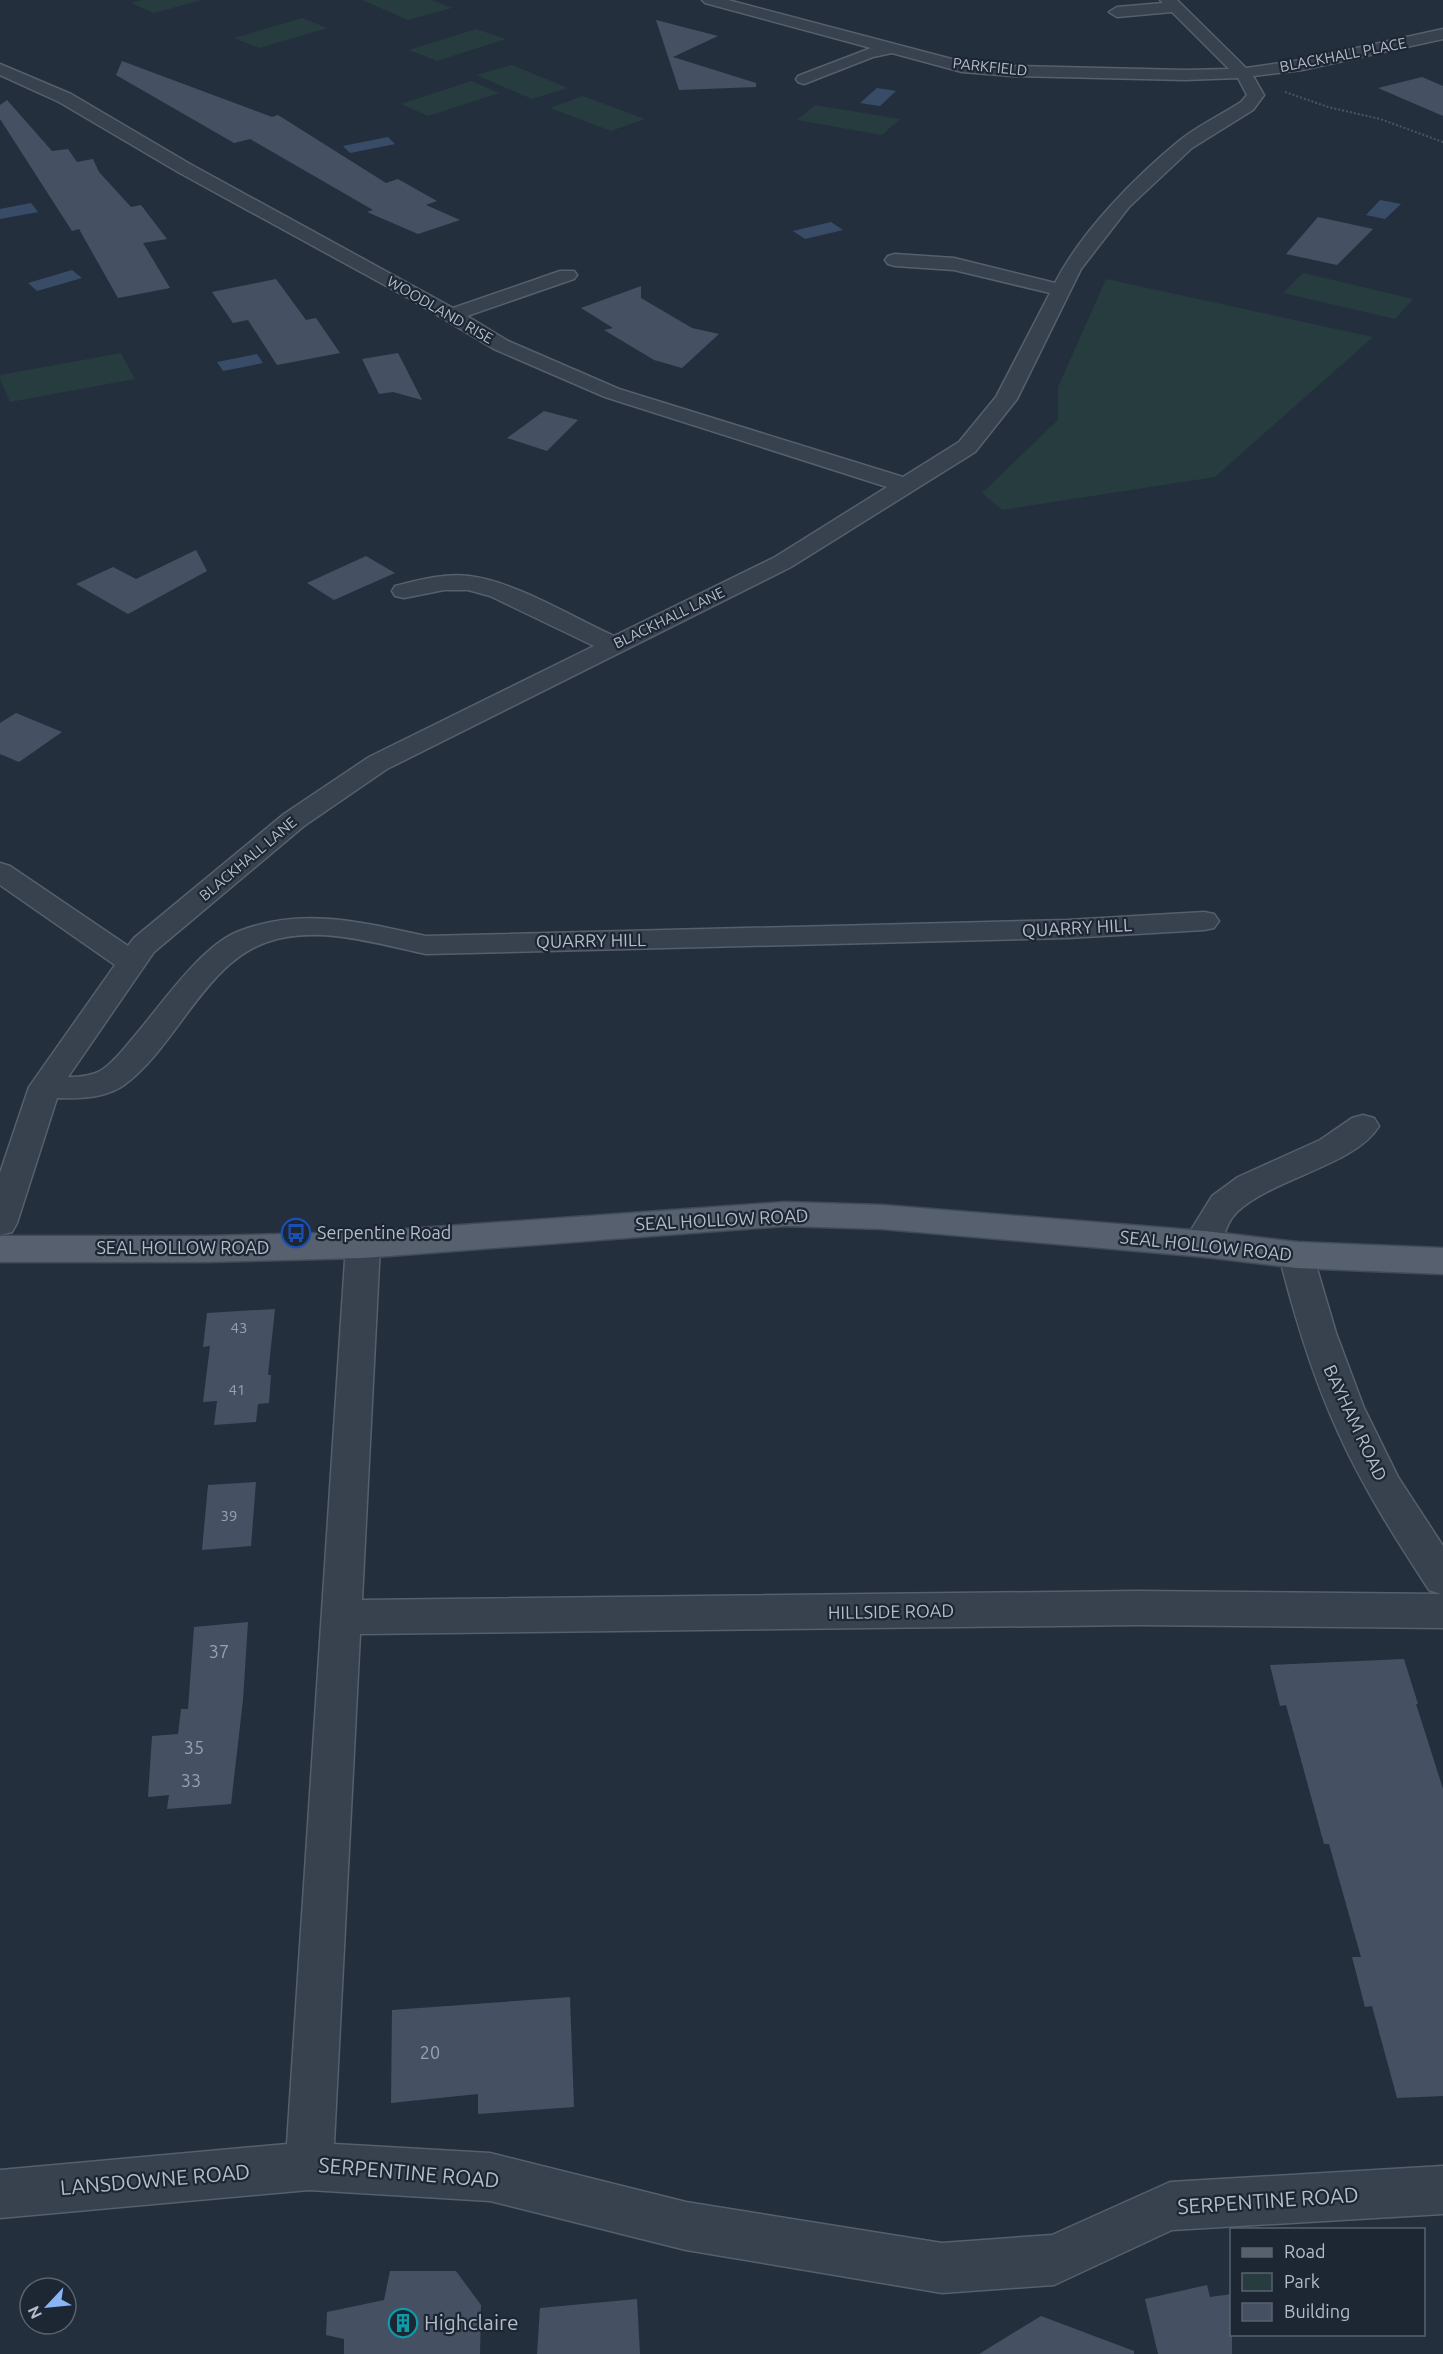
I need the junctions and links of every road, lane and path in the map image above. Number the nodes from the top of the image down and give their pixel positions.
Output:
1 (710, 0) edge
2 (1172, 4) edge
3 (1117, 12) dead end
4 (1443, 34) edge
5 (890, 49) junction
6 (0, 69) edge
7 (804, 79) dead end
8 (1248, 80) junction
9 (1443, 142) edge
10 (895, 260) dead end
11 (567, 274) dead end
12 (1061, 290) junction
13 (451, 315) junction
14 (907, 486) junction
15 (404, 591) dead end
16 (614, 646) junction
17 (0, 872) edge
18 (1204, 921) dead end
19 (132, 963) junction
20 (45, 1087) junction
21 (1363, 1126) dead end
22 (0, 1223) edge
23 (1205, 1244) junction
24 (363, 1245) junction
25 (0, 1249) edge
26 (1296, 1255) junction
27 (1443, 1261) edge
28 (1443, 1578) edge
29 (1443, 1611) edge
30 (340, 1617) junction
31 (309, 2166) junction
32 (1443, 2190) edge
33 (0, 2194) edge

1 - 5 street, PARKFIELD
2 - 3 street
2 - 8 street
4 - 8 street, BLACKHALL PLACE
5 - 7 street
5 - 8 street, PARKFIELD
6 - 13 street, WOODLAND RISE
8 - 9 path
8 - 12 street, BLACKHALL LANE
10 - 12 street
11 - 13 street
12 - 14 street, BLACKHALL LANE
13 - 14 street, WOODLAND RISE
14 - 16 street, BLACKHALL LANE
15 - 16 street
16 - 19 street, BLACKHALL LANE
17 - 19 street
18 - 20 street, QUARRY HILL
19 - 20 street, BLACKHALL LANE
20 - 22 street, BLACKHALL LANE
21 - 23 street
23 - 24 main road, SEAL HOLLOW ROAD
23 - 26 main road, SEAL HOLLOW ROAD
24 - 25 main road, SEAL HOLLOW ROAD
24 - 30 street, SERPENTINE ROAD
26 - 27 main road, SEAL HOLLOW ROAD
26 - 28 street, BAYHAM ROAD
29 - 30 street, HILLSIDE ROAD
30 - 31 street, SERPENTINE ROAD
31 - 32 street, SERPENTINE ROAD
31 - 33 street, LANSDOWNE ROAD

